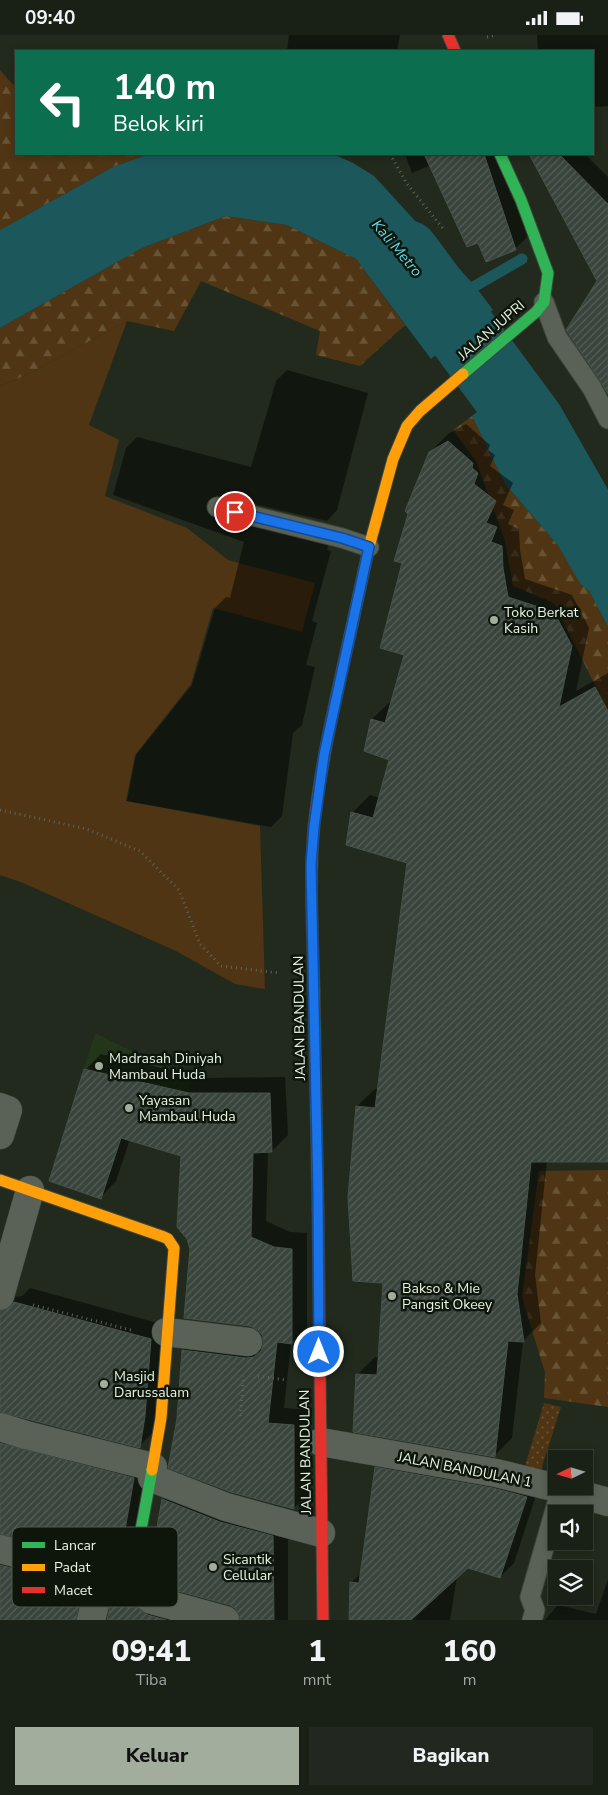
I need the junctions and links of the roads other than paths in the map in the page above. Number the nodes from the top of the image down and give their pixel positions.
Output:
1 (448, 35) edge
2 (455, 50) edge
3 (500, 155) edge
4 (540, 307) junction
5 (608, 419) edge
6 (407, 426) joint
7 (217, 507) dead end
8 (369, 547) junction
9 (0, 1107) edge
10 (0, 1135) edge
11 (0, 1180) edge
12 (30, 1190) junction
13 (0, 1296) edge
14 (166, 1336) junction
15 (248, 1342) dead end
16 (0, 1427) edge
17 (321, 1442) junction
18 (152, 1472) junction
19 (548, 1486) edge
20 (559, 1495) edge
21 (581, 1495) edge
22 (608, 1503) edge
23 (142, 1527) edge
24 (321, 1533) junction
25 (94, 1607) edge
26 (178, 1607) edge
27 (91, 1620) edge
28 (225, 1620) edge
29 (323, 1620) edge
30 (532, 1620) edge

1 - 2 main road
3 - 4 main road, JALAN JUPRI
4 - 5 lane
4 - 6 main road, JALAN JUPRI
6 - 8 main road, JALAN BANDULAN
7 - 8 lane
8 - 17 main road, JALAN BANDULAN
9 - 10 street
11 - 12 main road
12 - 13 street
12 - 14 main road
14 - 15 street
14 - 18 main road
16 - 18 street
17 - 19 street, JALAN BANDULAN 1
17 - 24 main road, JALAN BANDULAN
18 - 23 main road
18 - 24 street
20 - 30 lane
21 - 22 street, JALAN BANDULAN 1
24 - 29 main road, JALAN BANDULAN
25 - 27 street
26 - 28 street

